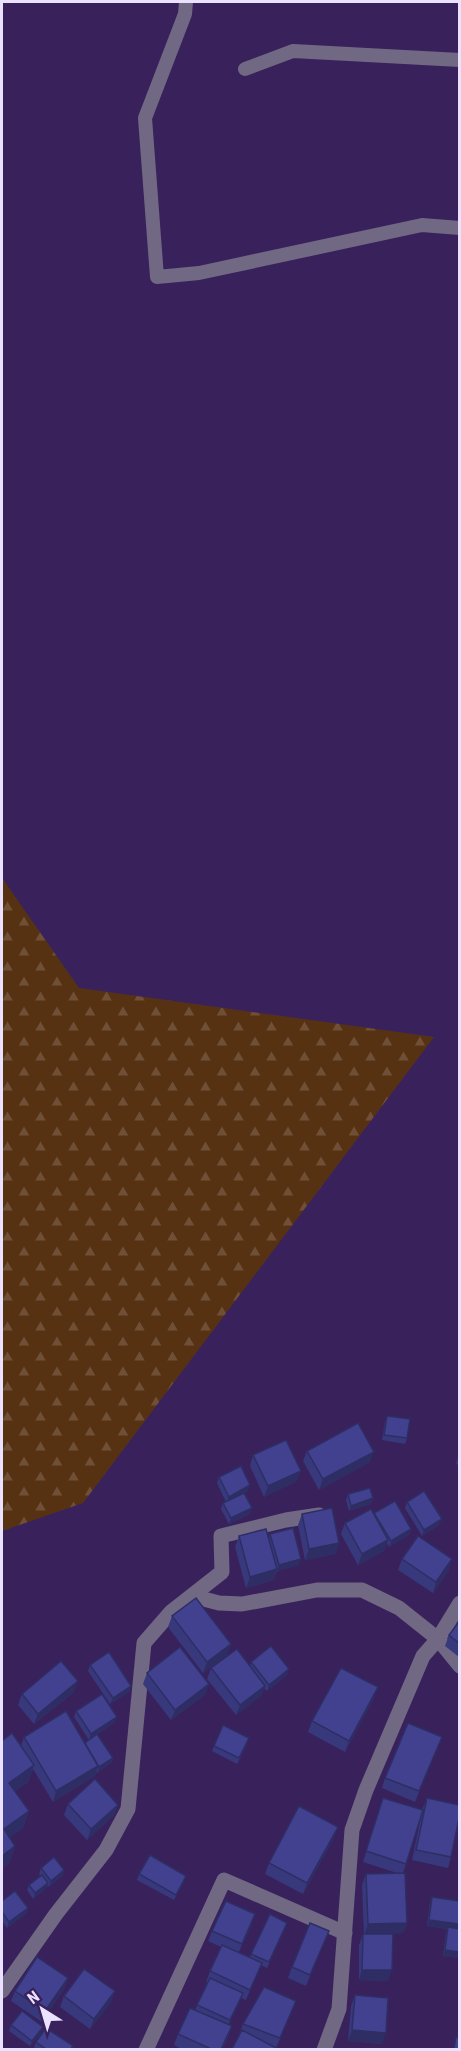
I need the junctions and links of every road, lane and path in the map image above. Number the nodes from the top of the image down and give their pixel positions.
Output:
1 (186, 2) edge
2 (459, 60) edge
3 (245, 69) dead end
4 (459, 228) edge
5 (319, 1515) edge
6 (192, 1596) junction
7 (459, 1603) edge
8 (438, 1640) junction
9 (459, 1666) edge
10 (345, 1933) junction
11 (2, 1991) edge
12 (146, 2049) edge
13 (324, 2049) edge

1 - 4 lane
2 - 3 lane
5 - 6 street
6 - 8 street
6 - 11 street
7 - 8 street
8 - 9 street
8 - 10 street
10 - 12 street
10 - 13 street

